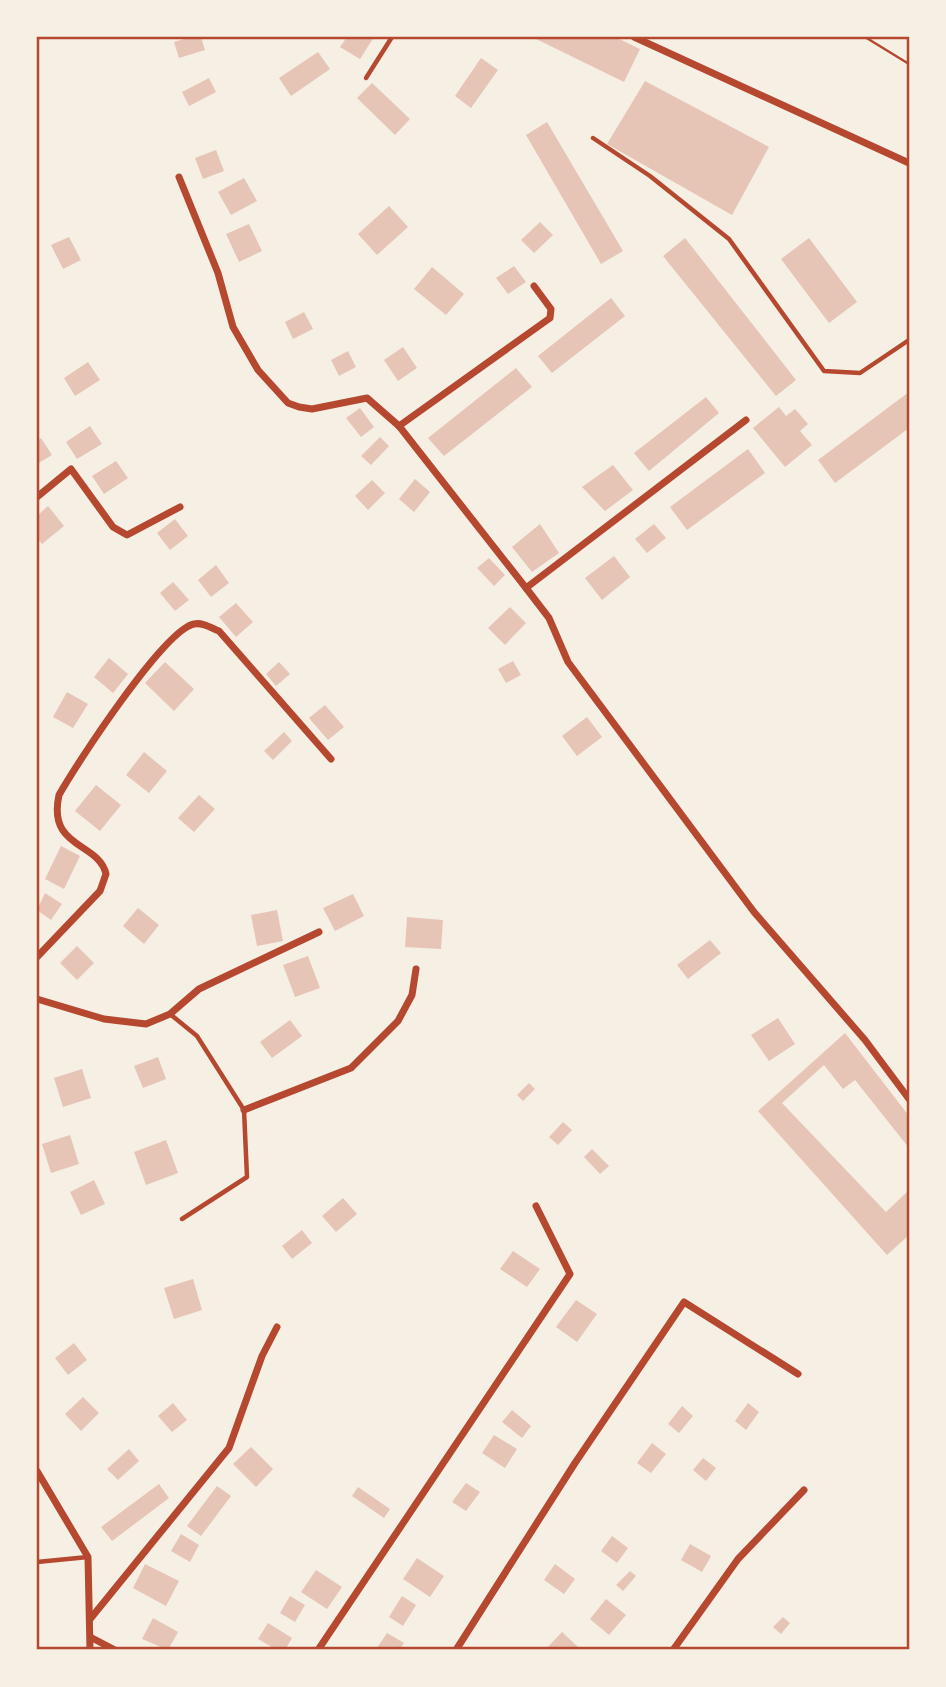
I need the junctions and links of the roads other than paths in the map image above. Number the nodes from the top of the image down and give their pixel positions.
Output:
1 (392, 37) edge
2 (634, 37) edge
3 (366, 78) dead end
4 (593, 138) dead end
5 (909, 163) edge
6 (179, 177) dead end
7 (534, 286) dead end
8 (909, 340) edge
9 (746, 420) dead end
10 (399, 426) junction
11 (37, 497) edge
12 (180, 507) dead end
13 (526, 588) junction
14 (331, 759) dead end
15 (319, 932) dead end
16 (37, 957) edge
17 (416, 969) dead end
18 (37, 999) edge
19 (170, 1014) junction
20 (909, 1099) edge
21 (244, 1110) junction
22 (536, 1206) dead end
23 (182, 1219) dead end
24 (277, 1327) dead end
25 (798, 1374) dead end
26 (37, 1471) edge
27 (804, 1490) dead end
28 (88, 1558) junction
29 (37, 1562) edge
30 (91, 1618) junction
31 (92, 1638) junction
32 (90, 1650) edge
33 (115, 1650) edge
34 (318, 1650) edge
35 (456, 1650) edge
36 (673, 1650) edge

1 - 3 lane
2 - 5 street
4 - 8 lane
6 - 10 street
7 - 10 street
9 - 13 street
10 - 13 street
11 - 12 street
13 - 20 street
14 - 16 street
15 - 19 street
17 - 21 street
18 - 19 street
19 - 21 lane
21 - 23 lane
22 - 34 street
24 - 30 street
25 - 35 street
26 - 28 street
27 - 36 street
28 - 29 lane
28 - 30 street
30 - 31 street
31 - 32 street
31 - 33 street

